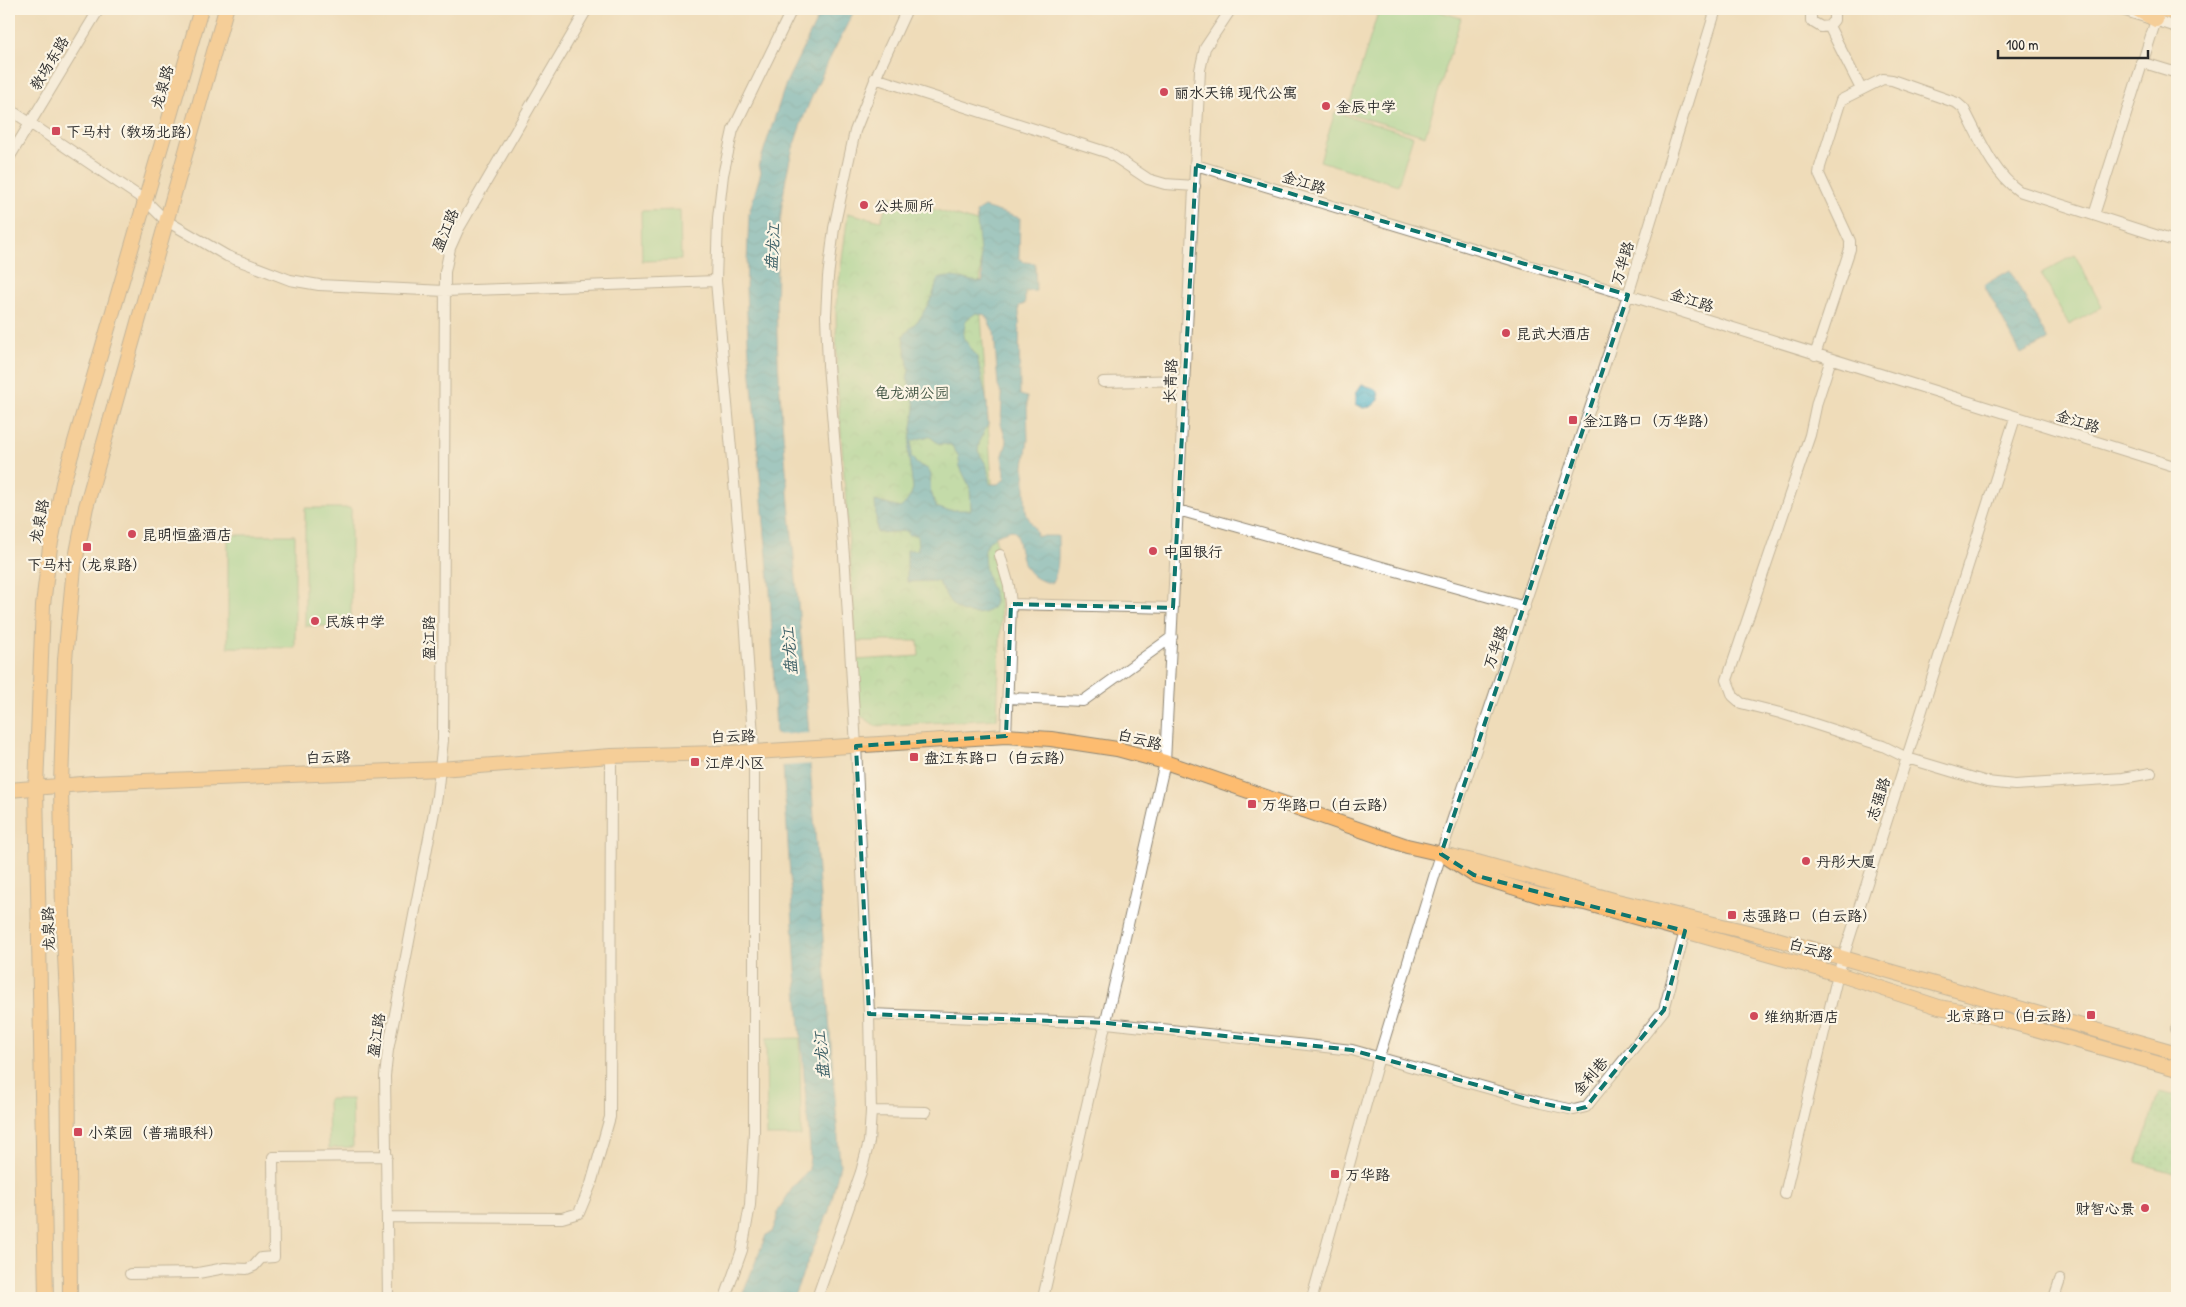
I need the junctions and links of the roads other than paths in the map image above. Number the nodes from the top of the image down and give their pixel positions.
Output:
1 (99, 9) edge
2 (201, 9) edge
3 (226, 9) edge
4 (586, 9) edge
5 (792, 9) edge
6 (907, 9) edge
7 (1231, 9) edge
8 (1716, 9) edge
9 (1811, 9) edge
10 (1834, 9) edge
11 (2119, 9) edge
12 (2136, 9) edge
13 (2177, 13) edge
14 (2159, 14) edge
15 (1828, 26) junction
16 (2177, 26) edge
17 (2141, 62) junction
18 (2177, 73) edge
19 (876, 78) junction
20 (1861, 89) junction
21 (9, 109) edge
22 (30, 124) junction
23 (9, 158) edge
24 (1196, 165) junction
25 (1195, 186) junction
26 (146, 202) junction
27 (2094, 216) junction
28 (165, 220) junction
29 (2177, 242) edge
30 (716, 281) junction
31 (445, 291) junction
32 (1628, 295) junction
33 (1815, 354) junction
34 (1831, 359) junction
35 (1185, 380) junction
36 (1103, 382) dead end
37 (2015, 418) junction
38 (2177, 467) edge
39 (1178, 510) junction
40 (1000, 555) dead end
41 (1012, 604) junction
42 (1525, 606) junction
43 (1173, 608) junction
44 (1172, 637) junction
45 (1008, 698) junction
46 (1006, 736) junction
47 (856, 746) junction
48 (754, 752) junction
49 (611, 756) junction
50 (1907, 758) junction
51 (1165, 762) junction
52 (440, 769) junction
53 (2151, 773) dead end
54 (61, 785) junction
55 (36, 788) junction
56 (9, 790) edge
57 (1441, 854) junction
58 (1686, 931) junction
59 (1843, 958) junction
60 (1838, 974) junction
61 (869, 1014) junction
62 (1107, 1023) junction
63 (2177, 1053) edge
64 (1379, 1057) junction
65 (2177, 1069) edge
66 (871, 1111) junction
67 (926, 1112) dead end
68 (387, 1156) junction
69 (1785, 1194) dead end
70 (387, 1217) junction
71 (130, 1274) dead end
72 (2060, 1280) dead end
73 (46, 1298) edge
74 (70, 1298) edge
75 (388, 1298) edge
76 (725, 1298) edge
77 (817, 1298) edge
78 (1043, 1298) edge
79 (1312, 1298) edge
80 (2054, 1298) edge

1 - 22 street, 教场东路
2 - 26 main road, 龙泉路
3 - 28 main road, 龙泉路
4 - 31 street, 盈江路
5 - 30 street
6 - 19 street
7 - 24 street, 长青路
8 - 32 street, 万华路
9 - 15 street
10 - 15 street
11 - 14 street
12 - 14 main road
13 - 14 highway
14 - 16 street
14 - 17 street
15 - 20 street
17 - 18 street
17 - 27 street
19 - 25 street
19 - 47 street
20 - 27 street
20 - 33 street
21 - 22 street
22 - 23 street, 教场东路
22 - 26 street
24 - 25 street, 长青路
24 - 32 street, 金江路
25 - 35 street, 长青路
26 - 28 street
26 - 55 main road, 龙泉路
27 - 29 street
28 - 31 street
28 - 54 main road, 龙泉路
30 - 31 street
30 - 48 street
31 - 52 street, 盈江路
32 - 33 street, 金江路
32 - 42 street, 万华路
33 - 34 street, 金江路
34 - 37 street, 金江路
34 - 50 street
35 - 36 street
35 - 39 street, 长青路
37 - 38 street, 金江路
37 - 50 street, 志强路
39 - 42 street
39 - 43 street, 长青路
40 - 41 street
41 - 43 street
41 - 45 street
42 - 57 street, 万华路
43 - 44 street, 长青路
44 - 45 street
44 - 51 street, 长青路
45 - 46 street
46 - 47 main road, 白云路
46 - 51 main road, 白云路
47 - 48 main road, 白云路
47 - 61 street
48 - 49 main road, 白云路
48 - 76 street
49 - 52 main road, 白云路
49 - 70 street
50 - 53 street
50 - 59 street, 志强路
51 - 57 main road, 白云路
51 - 62 street, 长青路
52 - 54 main road, 白云路
52 - 68 street, 盈江路
54 - 55 main road, 白云路
54 - 74 main road, 龙泉路
55 - 56 main road, 白云路
55 - 73 main road, 龙泉路
57 - 58 main road, 白云路
57 - 59 main road, 白云路
57 - 64 street, 万华路
58 - 60 main road, 白云路
58 - 64 street, 金利巷
59 - 60 street, 志强路
59 - 63 main road, 白云路
60 - 65 main road, 白云路
60 - 69 street, 志强路
61 - 62 street, 金利巷
61 - 66 street
62 - 64 street, 金利巷
62 - 78 street, 长青路
64 - 79 street, 万华路
66 - 67 street
66 - 77 street
68 - 70 street, 盈江路
68 - 71 street
70 - 75 street, 盈江路
72 - 80 street

